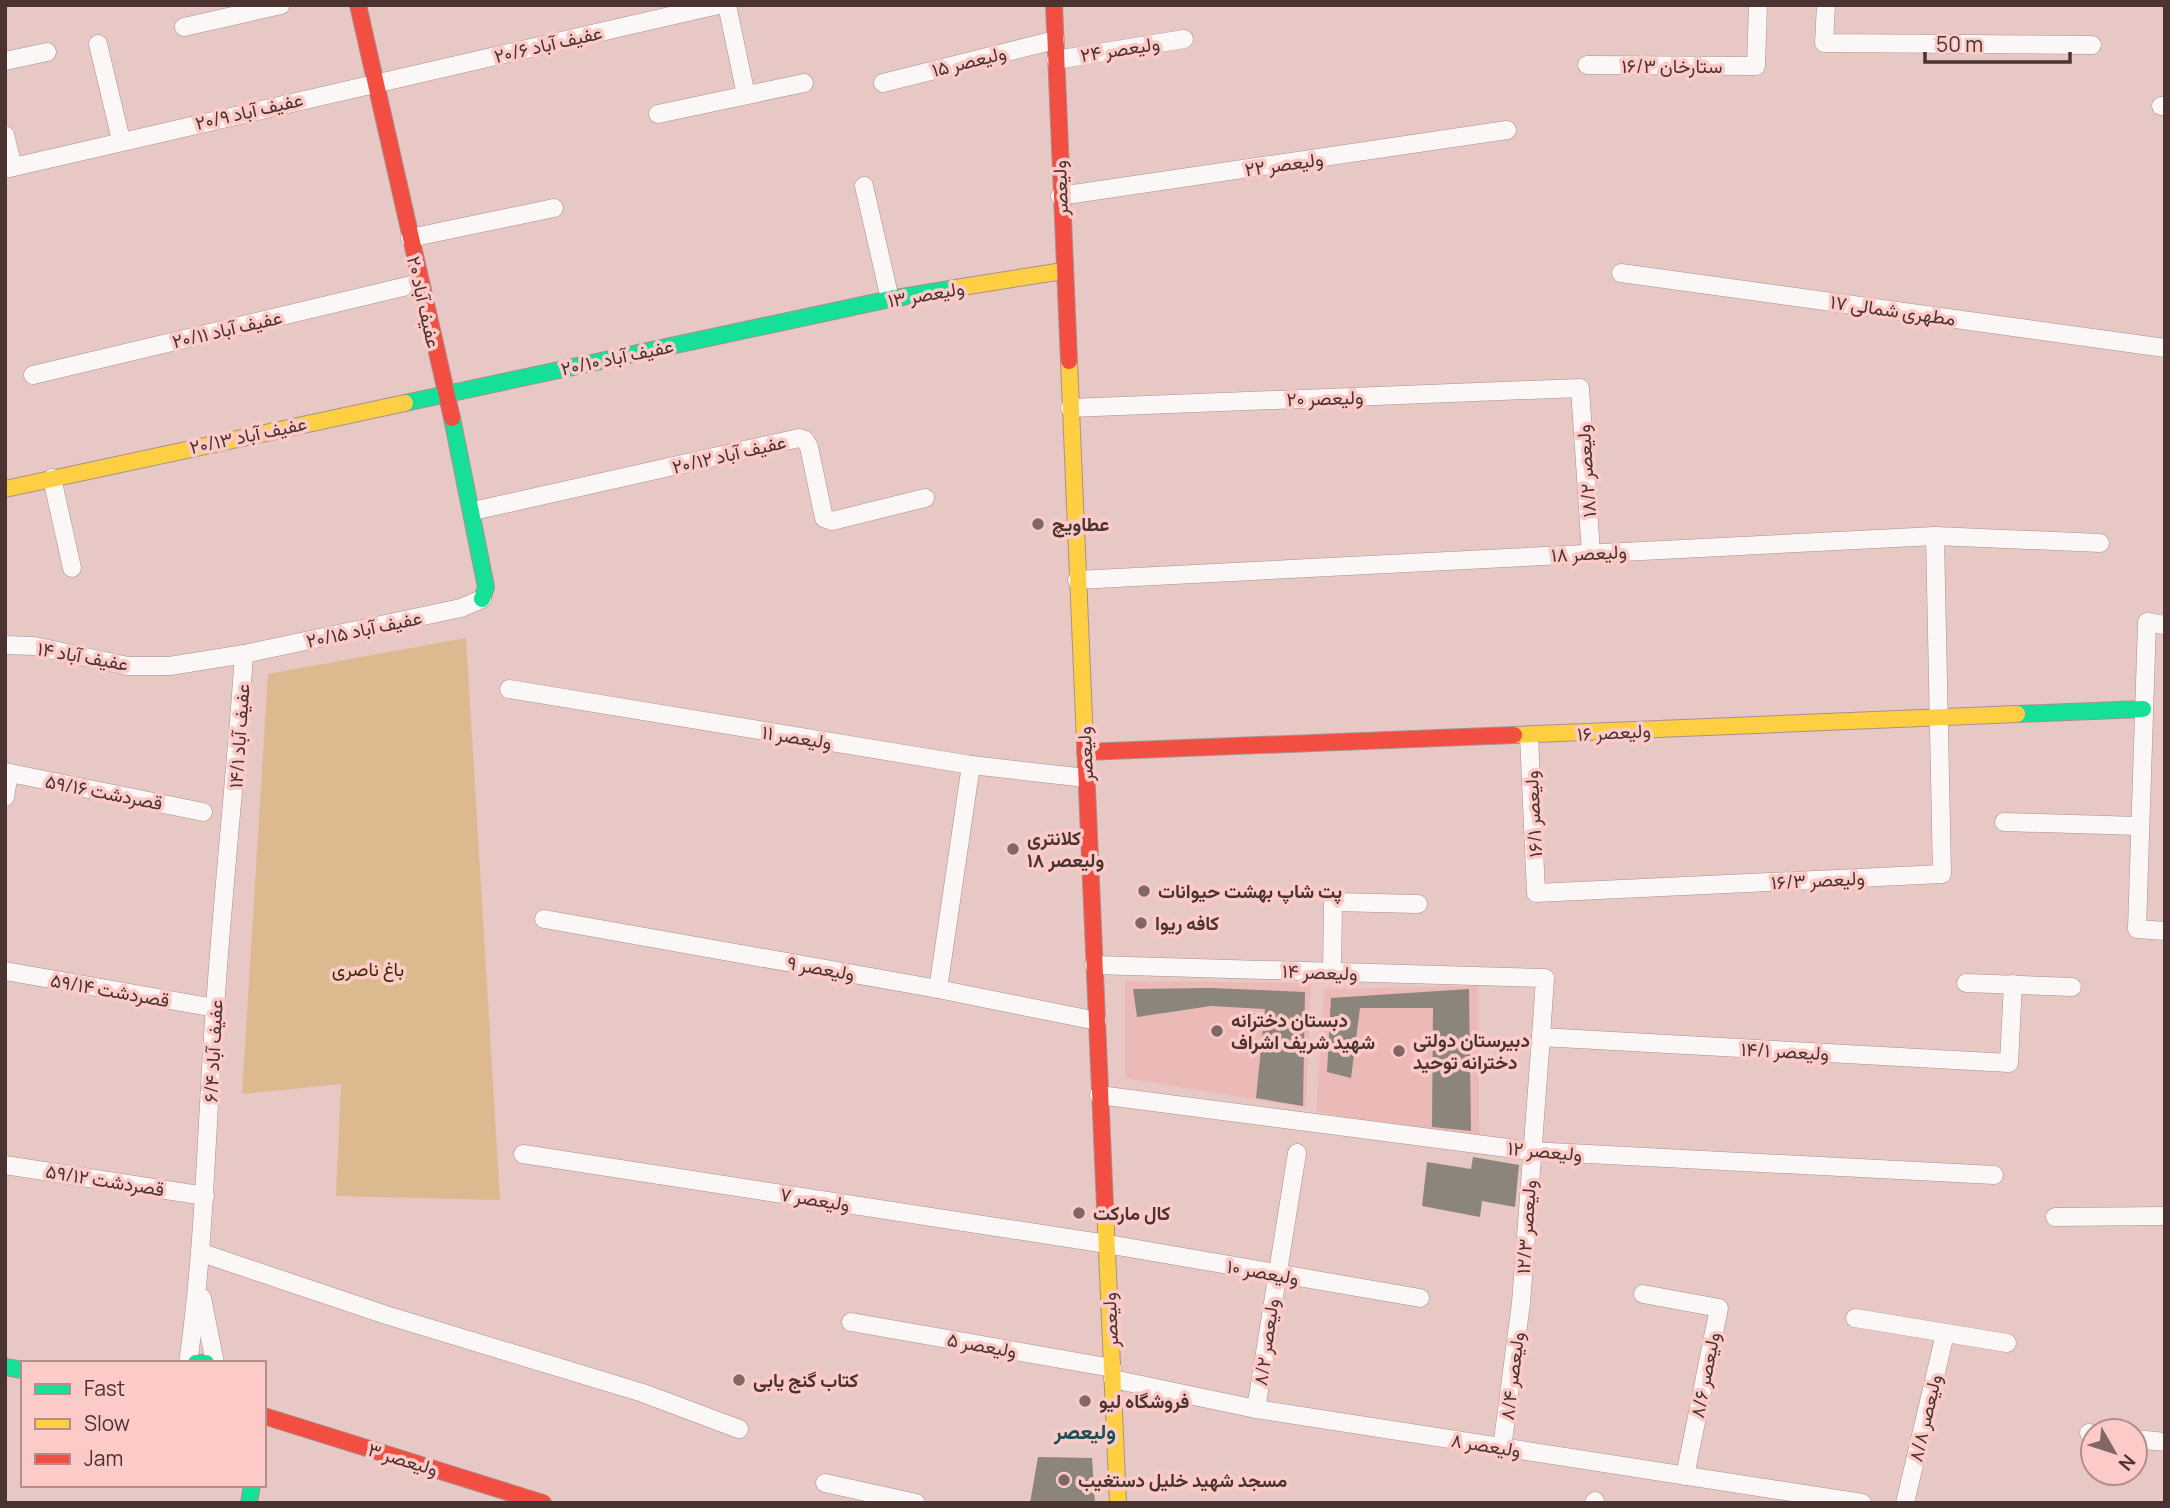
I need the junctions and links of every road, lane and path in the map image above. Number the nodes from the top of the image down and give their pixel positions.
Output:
1 (281, 5) edge
2 (358, 5) edge
3 (718, 5) edge
4 (727, 5) edge
5 (1054, 5) edge
6 (1758, 5) edge
7 (1826, 5) edge
8 (184, 27) dead end
9 (1184, 38) dead end
10 (1055, 40) junction
11 (98, 44) dead end
12 (2092, 45) dead end
13 (47, 52) dead end
14 (1056, 60) junction
15 (5, 61) edge
16 (1587, 65) dead end
17 (377, 82) junction
18 (804, 83) dead end
19 (883, 83) dead end
20 (746, 95) junction
21 (658, 114) dead end
22 (1507, 130) dead end
23 (5, 135) edge
24 (121, 140) junction
25 (9, 168) edge
26 (864, 186) dead end
27 (1060, 196) junction
28 (554, 208) dead end
29 (410, 239) junction
30 (1063, 271) junction
31 (1621, 273) dead end
32 (420, 283) junction
33 (890, 299) junction
34 (790, 321) joint
35 (2165, 348) edge
36 (33, 375) dead end
37 (1580, 388) joint
38 (445, 393) junction
39 (1070, 408) junction
40 (52, 478) junction
41 (5, 489) edge
42 (925, 498) dead end
43 (472, 511) junction
44 (1935, 537) junction
45 (2100, 543) dead end
46 (1591, 553) junction
47 (72, 568) dead end
48 (1077, 580) junction
49 (482, 599) joint
50 (2156, 623) edge
51 (5, 645) edge
52 (244, 654) junction
53 (509, 689) dead end
54 (2143, 709) junction
55 (1938, 715) junction
56 (1529, 736) junction
57 (1085, 752) junction
58 (971, 765) junction
59 (7, 773) edge
60 (1086, 778) junction
61 (5, 797) edge
62 (203, 811) dead end
63 (233, 818) joint
64 (2004, 822) dead end
65 (2139, 826) junction
66 (1536, 893) joint
67 (1418, 904) dead end
68 (544, 919) dead end
69 (2165, 931) edge
70 (1094, 965) junction
71 (5, 971) edge
72 (1332, 973) junction
73 (1966, 983) dead end
74 (2013, 984) junction
75 (2073, 987) dead end
76 (938, 989) junction
77 (215, 1008) junction
78 (1097, 1021) junction
79 (1541, 1037) junction
80 (1099, 1095) junction
81 (1531, 1151) junction
82 (1297, 1153) dead end
83 (523, 1154) dead end
84 (5, 1165) edge
85 (1994, 1175) dead end
86 (205, 1196) junction
87 (2165, 1216) edge
88 (2055, 1217) dead end
89 (1107, 1244) junction
90 (202, 1253) junction
91 (1276, 1275) junction
92 (200, 1284) junction
93 (1643, 1294) dead end
94 (1420, 1298) dead end
95 (1521, 1303) joint
96 (1855, 1318) dead end
97 (851, 1322) dead end
98 (1945, 1334) junction
99 (2007, 1343) dead end
100 (188, 1361) edge
101 (215, 1361) edge
102 (1113, 1373) junction
103 (1256, 1409) junction
104 (266, 1417) edge
105 (739, 1429) dead end
106 (1502, 1448) junction
107 (1685, 1476) junction
108 (825, 1483) dead end
109 (905, 1502) edge
110 (543, 1503) edge
111 (1118, 1503) edge
112 (1862, 1503) edge
113 (1905, 1503) edge

1 - 8 street
2 - 17 street, عفیف آباد ۲۰
3 - 17 street, عفیف آباد ۲۰/۶
4 - 20 street
5 - 10 street, ولیعصر
6 - 16 street, ۱۶/۳ ستارخان
7 - 12 street
9 - 14 street, ۲۴ ولیعصر
10 - 14 street, ولیعصر
10 - 19 street, ۱۵ ولیعصر
11 - 24 street
13 - 15 street
14 - 27 street, ولیعصر
17 - 24 street, عفیف آباد ۲۰/۹
17 - 29 street, عفیف آباد ۲۰
18 - 20 street
20 - 21 street
22 - 27 street, ۲۲ ولیعصر
23 - 25 street, عفیف آباد ۲۰/۹
24 - 25 street, عفیف آباد ۲۰/۹
26 - 33 street
27 - 30 street, ولیعصر
28 - 29 street
29 - 32 street, عفیف آباد ۲۰
30 - 33 street, ۱۳ ولیعصر
30 - 39 street, ولیعصر
31 - 35 street, ۱۷ مطهری شمالی
32 - 36 street, عفیف آباد ۲۰/۱۱
32 - 38 street, عفیف آباد ۲۰
33 - 34 street, ۱۳ ولیعصر
34 - 38 street, عفیف آباد ۲۰/۱۰
37 - 39 street, ۲۰ ولیعصر
37 - 46 street, ۱۸/۲ ولیعصر
38 - 40 street, عفیف آباد ۲۰/۱۳
38 - 43 street, عفیف آباد ۲۰
39 - 48 street, ولیعصر
40 - 41 street, عفیف آباد ۲۰/۱۳
40 - 47 street
42 - 43 street, عفیف آباد ۲۰/۱۲
43 - 49 street, عفیف آباد ۲۰
44 - 45 street, ۱۸ ولیعصر
44 - 46 street, ۱۸ ولیعصر
44 - 55 street
46 - 48 street, ۱۸ ولیعصر
48 - 57 street, ولیعصر
49 - 52 street, عفیف آباد ۲۰/۱۵
50 - 54 street
51 - 52 street, عفیف آباد ۱۴
52 - 63 street, عفیف آباد ۱۴/۱
53 - 58 street, ۱۱ ولیعصر
54 - 55 street, ۱۶ ولیعصر
54 - 65 street
55 - 56 street, ۱۶ ولیعصر
55 - 66 street, ۱۶/۳ ولیعصر
56 - 57 street, ۱۶ ولیعصر
56 - 66 street, ۱۶/۱ ولیعصر
57 - 60 street, ولیعصر
58 - 60 street, ۱۱ ولیعصر
58 - 76 street
59 - 61 street
59 - 62 street, ۵۹/۱۶ قصردشت
60 - 70 street, ولیعصر
63 - 77 street, عفیف آباد ۶/۴
64 - 65 street
65 - 69 street
67 - 72 street
68 - 76 street, ۹ ولیعصر
70 - 72 street, ۱۴ ولیعصر
70 - 78 street, ولیعصر
71 - 77 street, ۵۹/۱۴ قصردشت
72 - 79 street, ۱۴ ولیعصر
73 - 74 street
74 - 75 street
74 - 79 street, ۱۴/۱ ولیعصر
76 - 78 street, ۹ ولیعصر
77 - 86 street, عفیف آباد ۶/۴
78 - 80 street, ولیعصر
79 - 81 street, ۱۲/۳ ولیعصر
80 - 81 street, ۱۲ ولیعصر
80 - 89 street, ولیعصر
81 - 85 street, ۱۲ ولیعصر
81 - 95 street, ۱۲/۳ ولیعصر
82 - 91 street, ۸/۲ ولیعصر
83 - 89 street, ۷ ولیعصر
84 - 86 street, ۵۹/۱۲ قصردشت
86 - 90 street, عفیف آباد ۶/۴
87 - 88 street
89 - 91 street, ۱۰ ولیعصر
89 - 102 street, ولیعصر
90 - 92 street, عفیف آباد ۶/۴
90 - 105 street
91 - 94 street, ۱۰ ولیعصر
91 - 103 street, ۸/۲ ولیعصر
92 - 100 street, عفیف آباد ۶/۴
92 - 101 street, عفیف آباد ۶/۴
93 - 107 street, ۸/۶ ولیعصر
95 - 106 street, ۸/۴ ولیعصر
96 - 98 street
97 - 102 street, ۵ ولیعصر
98 - 99 street
98 - 113 street, ۸/۸ ولیعصر
102 - 103 street, ۸ ولیعصر
102 - 111 street, ولیعصر
103 - 106 street, ۸ ولیعصر
104 - 110 street, ۳ ولیعصر
106 - 107 street, ۸ ولیعصر
107 - 112 street, ۸ ولیعصر
108 - 109 street

